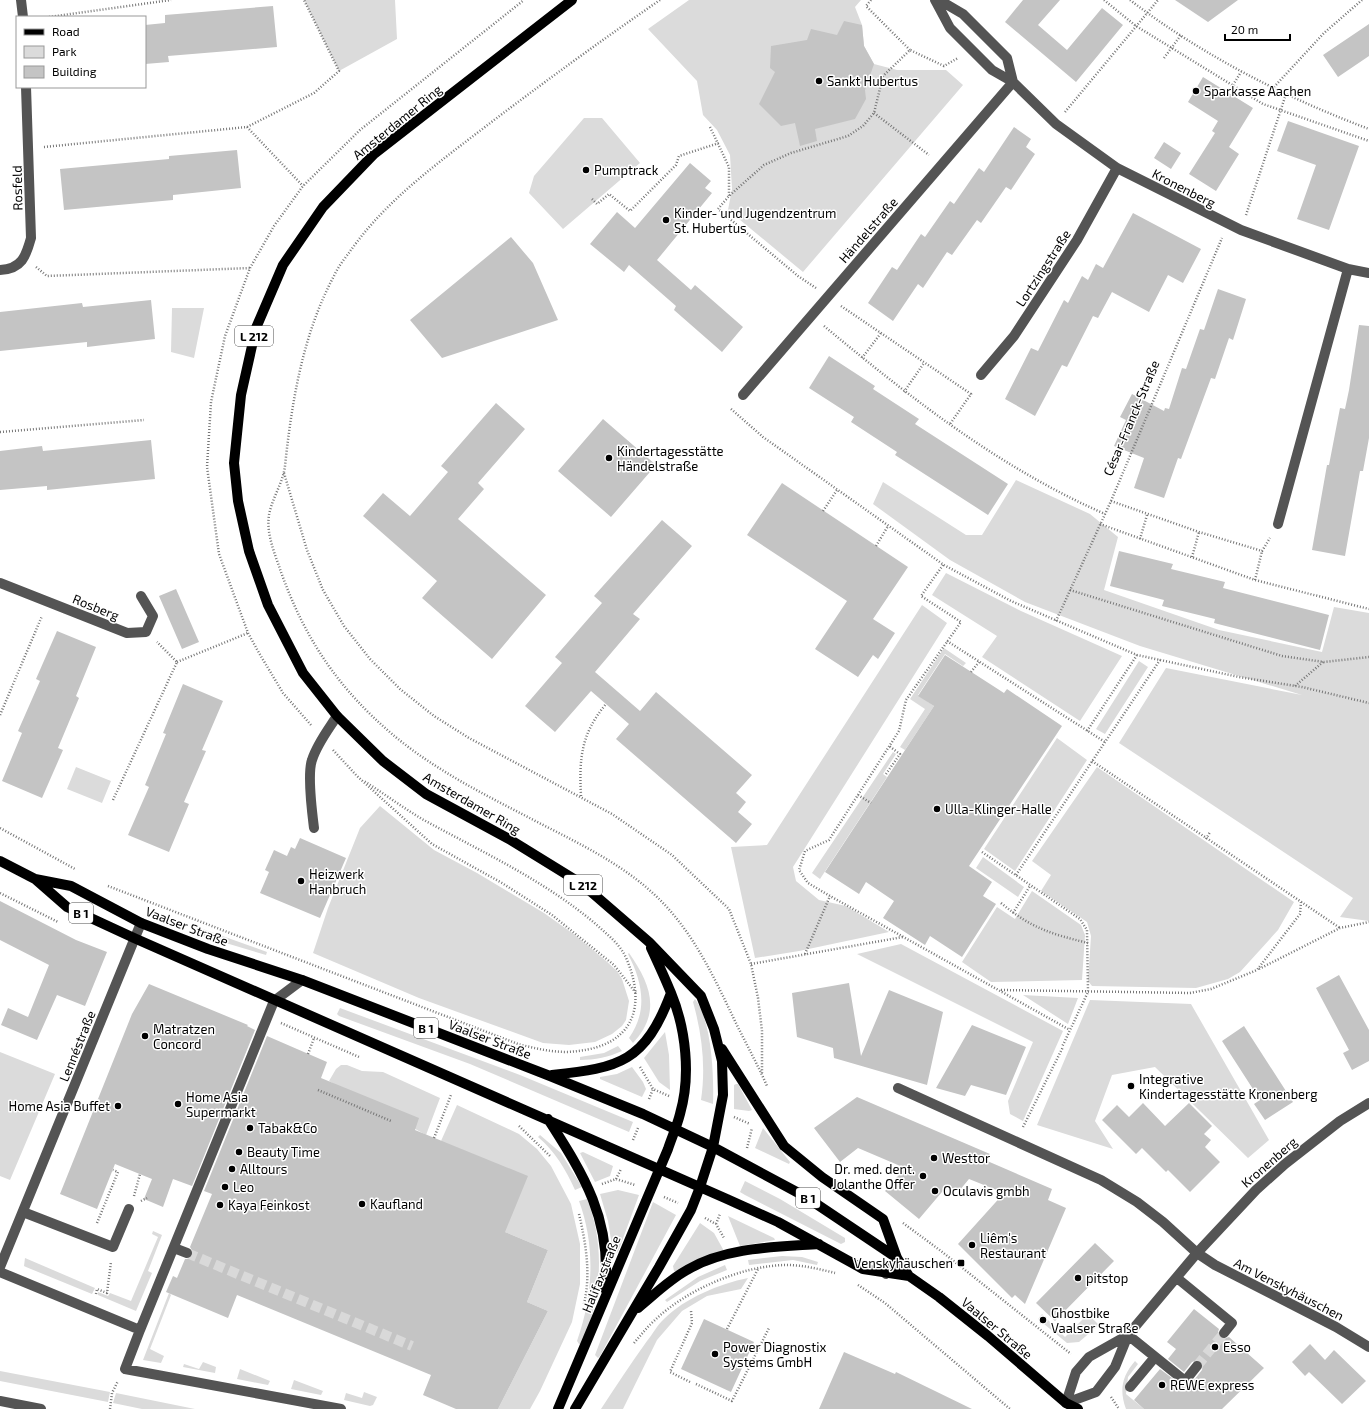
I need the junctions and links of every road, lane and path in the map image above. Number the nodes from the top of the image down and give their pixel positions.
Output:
1 (21, 0) edge
2 (171, 0) edge
3 (304, 0) edge
4 (524, 0) edge
5 (572, 0) edge
6 (660, 0) edge
7 (871, 0) edge
8 (935, 0) edge
9 (939, 0) edge
10 (1104, 0) edge
11 (1130, 0) edge
12 (1158, 0) edge
13 (1362, 0) edge
14 (1147, 13) junction
15 (23, 16) edge
16 (56, 16) edge
17 (1136, 26) junction
18 (1181, 35) junction
19 (1172, 48) junction
20 (910, 50) junction
21 (1164, 58) dead end
22 (944, 66) dead end
23 (1241, 72) junction
24 (1013, 82) junction
25 (1233, 85) junction
26 (1274, 87) junction
27 (26, 88) edge
28 (1286, 94) junction
29 (1281, 110) junction
30 (874, 113) junction
31 (1056, 124) junction
32 (710, 126) dead end
33 (247, 127) junction
34 (1369, 129) edge
35 (1369, 141) edge
36 (719, 143) junction
37 (29, 149) junction
38 (942, 165) junction
39 (1117, 168) junction
40 (303, 186) junction
41 (729, 196) junction
42 (592, 199) dead end
43 (1228, 225) junction
44 (1241, 230) junction
45 (25, 258) junction
46 (250, 268) junction
47 (1348, 269) junction
48 (0, 270) edge
49 (1369, 273) edge
50 (828, 296) junction
51 (811, 316) junction
52 (881, 333) junction
53 (862, 358) junction
54 (924, 363) junction
55 (981, 375) dead end
56 (904, 392) junction
57 (743, 395) dead end
58 (731, 409) dead end
59 (144, 420) dead end
60 (950, 424) junction
61 (0, 432) edge
62 (284, 473) junction
63 (837, 490) junction
64 (1111, 501) junction
65 (823, 511) dead end
66 (1105, 514) junction
67 (1147, 515) junction
68 (1100, 524) junction
69 (1278, 524) joint
70 (889, 526) junction
71 (1199, 532) junction
72 (1140, 539) junction
73 (876, 546) dead end
74 (1262, 552) junction
75 (1192, 557) junction
76 (944, 565) junction
77 (1255, 580) junction
78 (0, 583) edge
79 (1070, 590) junction
80 (142, 596) dead end
81 (48, 602) junction
82 (1369, 609) edge
83 (1056, 621) junction
84 (146, 632) junction
85 (248, 633) junction
86 (947, 641) junction
87 (1137, 655) junction
88 (1369, 657) edge
89 (1160, 660) junction
90 (177, 662) junction
91 (979, 662) junction
92 (1324, 662) junction
93 (971, 672) dead end
94 (1295, 686) junction
95 (1369, 703) edge
96 (606, 704) dead end
97 (0, 715) edge
98 (337, 716) junction
99 (1087, 731) junction
100 (323, 738) junction
101 (1105, 742) junction
102 (889, 746) junction
103 (1092, 762) junction
104 (886, 774) dead end
105 (357, 776) junction
106 (858, 795) junction
107 (581, 797) junction
108 (114, 800) dead end
109 (871, 803) dead end
110 (0, 828) edge
111 (314, 828) dead end
112 (1210, 832) dead end
113 (1206, 839) junction
114 (982, 852) dead end
115 (0, 861) edge
116 (81, 873) dead end
117 (1016, 875) junction
118 (35, 879) junction
119 (102, 883) dead end
120 (1030, 886) junction
121 (0, 893) edge
122 (830, 896) junction
123 (1302, 902) junction
124 (1001, 903) dead end
125 (1014, 913) junction
126 (1369, 922) edge
127 (60, 923) dead end
128 (141, 923) junction
129 (1340, 928) junction
130 (903, 937) junction
131 (134, 938) junction
132 (649, 942) junction
133 (1088, 943) junction
134 (805, 954) junction
135 (751, 964) junction
136 (1257, 970) junction
137 (302, 980) junction
138 (1000, 990) junction
139 (1088, 992) junction
140 (636, 993) junction
141 (671, 993) junction
142 (274, 1001) junction
143 (268, 1017) junction
144 (1070, 1030) junction
145 (314, 1038) junction
146 (720, 1046) junction
147 (308, 1054) dead end
148 (365, 1059) dead end
149 (638, 1063) dead end
150 (550, 1076) junction
151 (898, 1088) dead end
152 (653, 1089) junction
153 (318, 1090) dead end
154 (444, 1092) dead end
155 (451, 1095) junction
156 (669, 1096) dead end
157 (458, 1098) dead end
158 (649, 1100) dead end
159 (1369, 1103) edge
160 (548, 1119) junction
161 (391, 1121) dead end
162 (517, 1125) dead end
163 (753, 1126) dead end
164 (675, 1128) junction
165 (434, 1138) dead end
166 (1016, 1141) junction
167 (748, 1145) dead end
168 (713, 1147) junction
169 (668, 1149) joint
170 (552, 1158) dead end
171 (659, 1168) junction
172 (621, 1169) dead end
173 (113, 1170) dead end
174 (616, 1179) junction
175 (597, 1186) dead end
176 (700, 1187) junction
177 (641, 1188) dead end
178 (663, 1196) dead end
179 (681, 1204) dead end
180 (129, 1209) dead end
181 (24, 1212) junction
182 (578, 1212) dead end
183 (721, 1212) dead end
184 (704, 1216) dead end
185 (901, 1222) dead end
186 (716, 1224) junction
187 (91, 1238) junction
188 (727, 1242) dead end
189 (820, 1244) junction
190 (113, 1247) junction
191 (174, 1248) junction
192 (187, 1253) tunnel mouth
193 (1198, 1253) junction
194 (898, 1258) junction
195 (0, 1267) edge
196 (758, 1269) junction
197 (0, 1272) edge
198 (838, 1274) dead end
199 (886, 1274) junction
200 (909, 1276) junction
201 (1177, 1278) junction
202 (856, 1284) dead end
203 (97, 1289) dead end
204 (604, 1299) junction
205 (582, 1310) dead end
206 (691, 1311) dead end
207 (632, 1314) junction
208 (769, 1328) dead end
209 (727, 1329) dead end
210 (140, 1330) junction
211 (1224, 1334) tunnel mouth
212 (1128, 1335) junction
213 (1369, 1347) edge
214 (630, 1349) dead end
215 (1070, 1352) dead end
216 (1155, 1357) junction
217 (1197, 1366) tunnel mouth
218 (124, 1368) junction
219 (690, 1382) dead end
220 (696, 1384) dead end
221 (1130, 1387) dead end
222 (1, 1404) edge
223 (1067, 1406) edge
224 (40, 1409) edge
225 (110, 1409) edge
226 (341, 1409) edge
227 (558, 1409) edge
228 (575, 1409) edge
229 (1010, 1409) edge
230 (1078, 1409) edge

1 - 15 street
2 - 16 path
3 - 33 path
4 - 40 path
5 - 98 main road, Amsterdamer Ring / L 212
6 - 62 path
7 - 20 path
8 - 24 street, Kronenberg
9 - 24 street
10 - 17 path
11 - 14 path
12 - 14 path
13 - 26 path
14 - 17 path
14 - 18 path
17 - 19 path
17 - 31 path
18 - 19 path
18 - 23 path
19 - 21 path
19 - 25 path
20 - 22 path
20 - 30 path
23 - 25 path
23 - 26 path
24 - 31 street, Kronenberg
24 - 38 street, Händelstraße
25 - 29 path
26 - 28 path
27 - 37 street, Rosfeld
28 - 29 path
28 - 34 path
29 - 35 path
29 - 44 path
30 - 38 path
30 - 41 path
31 - 39 street, Kronenberg
32 - 36 path
33 - 37 path
33 - 40 path
36 - 41 path
36 - 42 path
37 - 45 street, Rosfeld
38 - 50 street, Händelstraße
39 - 43 street, Kronenberg
39 - 55 street, Lortzingstraße
40 - 46 path
41 - 50 path
43 - 44 street, Kronenberg
43 - 64 path, César-Franck-Straße
44 - 47 street, Kronenberg
45 - 46 path
45 - 48 street
46 - 85 path
47 - 49 street, Kronenberg
47 - 69 street
50 - 51 street, Händelstraße
50 - 52 path
51 - 53 path
51 - 57 street, Händelstraße
52 - 53 path
52 - 54 path
53 - 56 path
54 - 56 path
54 - 60 path
56 - 60 path
58 - 63 path
59 - 61 path
60 - 66 path
62 - 107 path
62 - 135 path
63 - 65 path
63 - 70 path
64 - 66 path, César-Franck-Straße
64 - 67 path
66 - 68 path, César-Franck-Straße
67 - 71 path
67 - 72 path
68 - 72 path
68 - 79 path, César-Franck-Straße
69 - 74 path
70 - 73 path
70 - 76 path
71 - 74 path
71 - 75 path
72 - 75 path
74 - 77 path
75 - 77 path
76 - 83 path
76 - 86 path
77 - 82 path
78 - 81 street, Rosberg
79 - 83 path, César-Franck-Straße
79 - 92 path
80 - 84 street
81 - 84 street, Rosberg
81 - 97 path
83 - 87 path
84 - 90 path
85 - 90 path
85 - 100 path
86 - 91 path
86 - 102 path
87 - 89 path
87 - 99 path
88 - 92 path
89 - 94 path
89 - 101 path
90 - 108 path
91 - 93 path
91 - 99 path
92 - 94 path
94 - 95 path
96 - 107 path
98 - 100 street
98 - 132 main road, Amsterdamer Ring / L 212
99 - 101 path
100 - 105 path
100 - 111 street
101 - 103 path
102 - 104 path
102 - 106 path
103 - 113 path
103 - 117 path
105 - 140 path
105 - 140 path
106 - 109 path
106 - 122 path
107 - 135 path
110 - 116 path
112 - 113 path
113 - 123 path
114 - 117 path
115 - 118 main road, Vaalser Straße / B 1
117 - 120 path
118 - 128 main road, Vaalser Straße / B 1
118 - 131 main road, Vaalser Straße / B 1
119 - 140 path
120 - 125 path
120 - 133 path
121 - 127 path
122 - 130 path
122 - 134 path
123 - 129 path
123 - 136 path
124 - 125 path
125 - 133 path
126 - 129 path
128 - 131 street, Lennéstraße
128 - 137 main road, Vaalser Straße / B 1
129 - 136 path
130 - 134 path
130 - 138 path
131 - 142 main road, Vaalser Straße / B 1
131 - 181 street, Lennéstraße
132 - 141 main road, Amsterdamer Ring / L 212
132 - 146 main road, Amsterdamer Ring / L 212
133 - 139 path
134 - 135 path
136 - 139 path
137 - 142 street
137 - 150 main road, Vaalser Straße / B 1
138 - 139 path
138 - 144 path
139 - 144 path
141 - 150 main road
141 - 164 main road, Amsterdamer Ring / L 212
142 - 143 street
142 - 160 main road, Vaalser Straße / B 1
143 - 145 path
143 - 191 street
144 - 166 path
145 - 147 path
145 - 148 path
146 - 168 main road, Amsterdamer Ring / L 212
146 - 194 main road
149 - 152 path
150 - 164 main road, Vaalser Straße / B 1
151 - 166 street
152 - 156 path
152 - 158 path
153 - 161 path
154 - 155 path
155 - 157 path
155 - 165 path
159 - 193 street, Kronenberg
160 - 171 main road, Vaalser Straße / B 1
160 - 204 main road
162 - 170 path
163 - 167 path
164 - 168 main road, Vaalser Straße / B 1
164 - 169 main road, Amsterdamer Ring / L 212
166 - 193 street
168 - 176 main road, Amsterdamer Ring / L 212
168 - 194 main road, Vaalser Straße / B 1
169 - 171 main road, Halifaxstraße
171 - 176 main road, Vaalser Straße / B 1
171 - 204 main road, Halifaxstraße
172 - 174 path
173 - 187 path
174 - 175 path
174 - 177 path
176 - 189 main road, Vaalser Straße / B 1
176 - 207 main road
178 - 179 path
180 - 190 street
181 - 187 street
181 - 195 street, Lennéstraße
182 - 205 path
183 - 186 path
184 - 186 path
185 - 215 path
186 - 188 path
187 - 190 street
189 - 199 main road, Vaalser Straße / B 1
189 - 207 main road
190 - 203 path
191 - 192 street
191 - 210 street
193 - 201 street, Kronenberg
193 - 213 street, Am Venskyhäuschen
194 - 199 street
194 - 200 main road, Vaalser Straße / B 1
196 - 198 path
196 - 209 path
196 - 214 path
197 - 210 street
199 - 200 main road, Vaalser Straße / B 1
200 - 223 main road, Vaalser Straße / B 1
201 - 211 street
201 - 212 street, Kronenberg
202 - 229 path
204 - 227 main road, Halifaxstraße
206 - 219 path
207 - 228 main road
208 - 220 path
210 - 218 street
212 - 216 street
212 - 223 street, Kronenberg
212 - 223 street, Kronenberg
216 - 217 street
216 - 221 street
218 - 225 path
218 - 226 street
222 - 224 street
223 - 230 main road, Vaalser Straße / B 1

